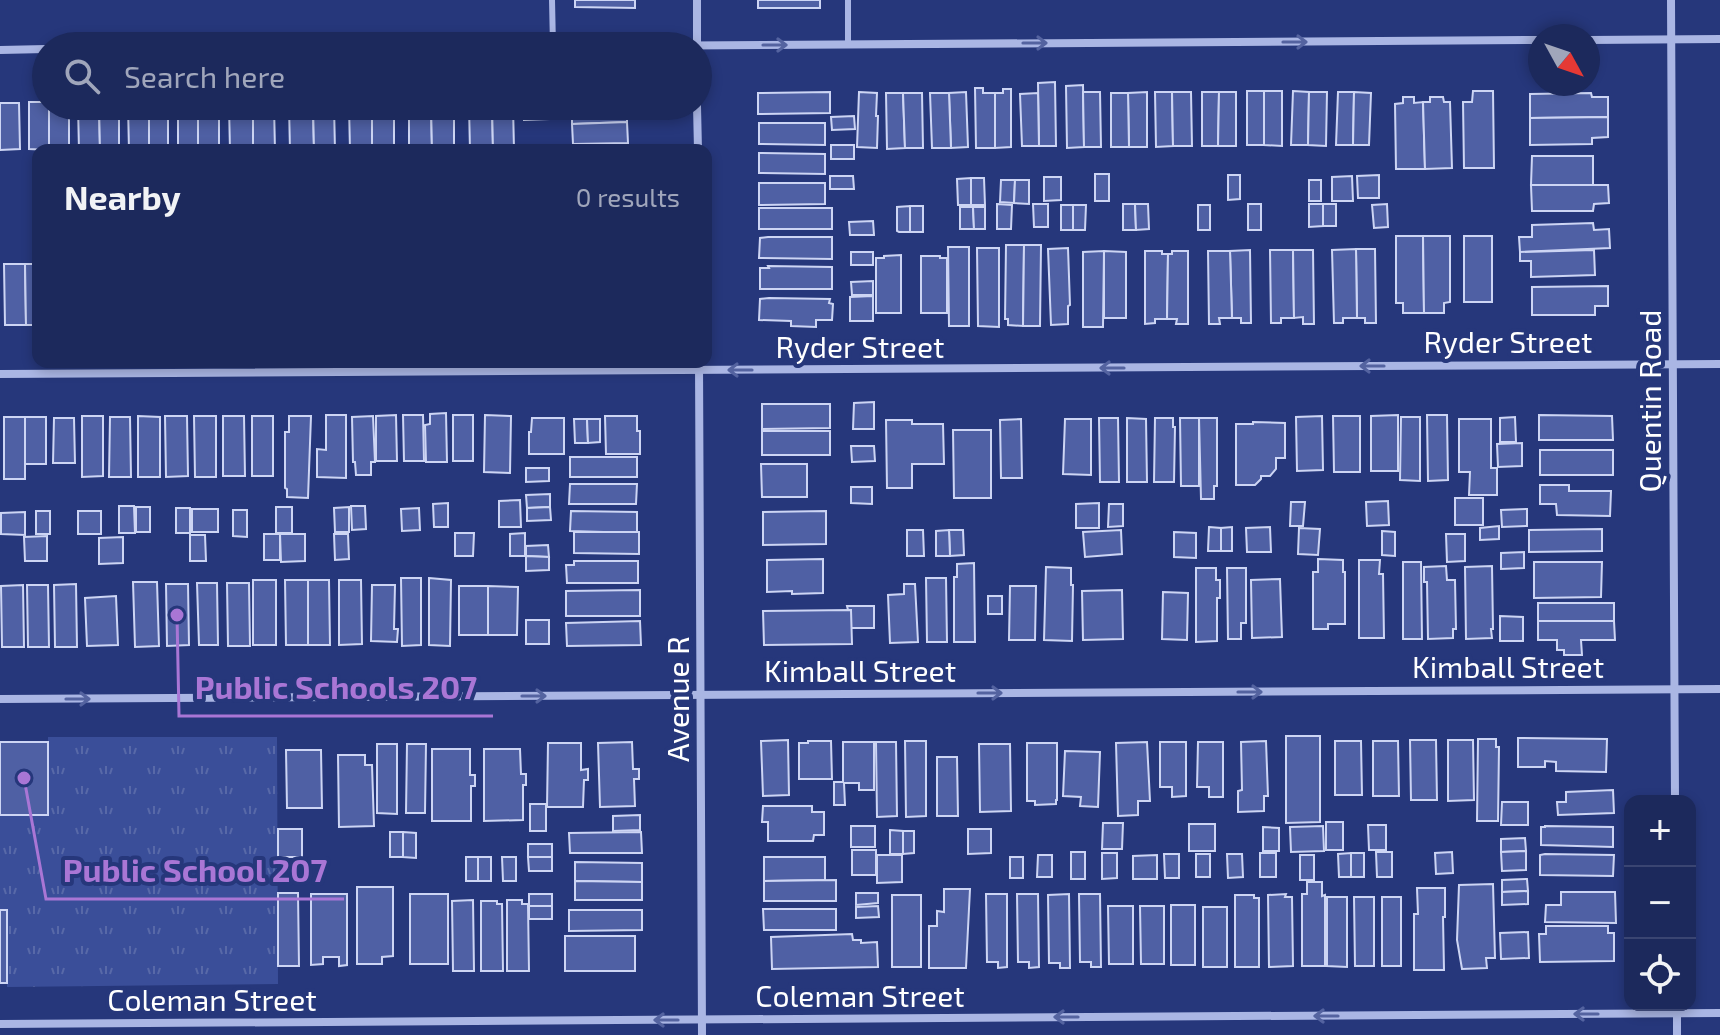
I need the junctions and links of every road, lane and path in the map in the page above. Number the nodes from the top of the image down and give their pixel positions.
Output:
1 (552, 0) edge
2 (697, 0) edge
3 (848, 0) edge
4 (1671, 0) edge
5 (553, 32) edge
6 (697, 32) edge
7 (1671, 39) junction
8 (1720, 39) edge
9 (1528, 40) edge
10 (1600, 40) edge
11 (848, 45) junction
12 (712, 46) edge
13 (32, 49) edge
14 (0, 50) edge
15 (697, 120) edge
16 (698, 144) edge
17 (1720, 364) edge
18 (1674, 365) junction
19 (712, 366) edge
20 (524, 368) edge
21 (699, 368) edge
22 (0, 374) edge
23 (1674, 689) junction
24 (1720, 689) edge
25 (701, 695) junction
26 (0, 699) edge
27 (1675, 795) edge
28 (1624, 1010) edge
29 (1677, 1011) edge
30 (1696, 1011) edge
31 (1720, 1013) edge
32 (702, 1020) junction
33 (0, 1024) edge
34 (702, 1035) edge
35 (1677, 1035) edge

1 - 5 lane
2 - 6 street
3 - 11 lane
4 - 7 street, Quentin Road
7 - 8 street
7 - 10 street
7 - 18 street, Quentin Road
11 -> 9 street
12 -> 11 street
13 - 14 street
15 - 16 street
17 - 18 street, Ryder Street
18 -> 19 street, Ryder Street
18 - 23 street, Quentin Road
20 - 22 street, Ryder Street
21 - 25 street, Avenue R
23 - 24 street, Kimball Street
25 -> 23 street, Kimball Street
23 - 27 street, Quentin Road
26 -> 25 street, Kimball Street
25 - 32 street, Avenue R
28 -> 32 street, Coleman Street
29 - 35 street
30 - 31 street, Coleman Street
32 -> 33 street, Coleman Street
32 - 34 street, Avenue R

